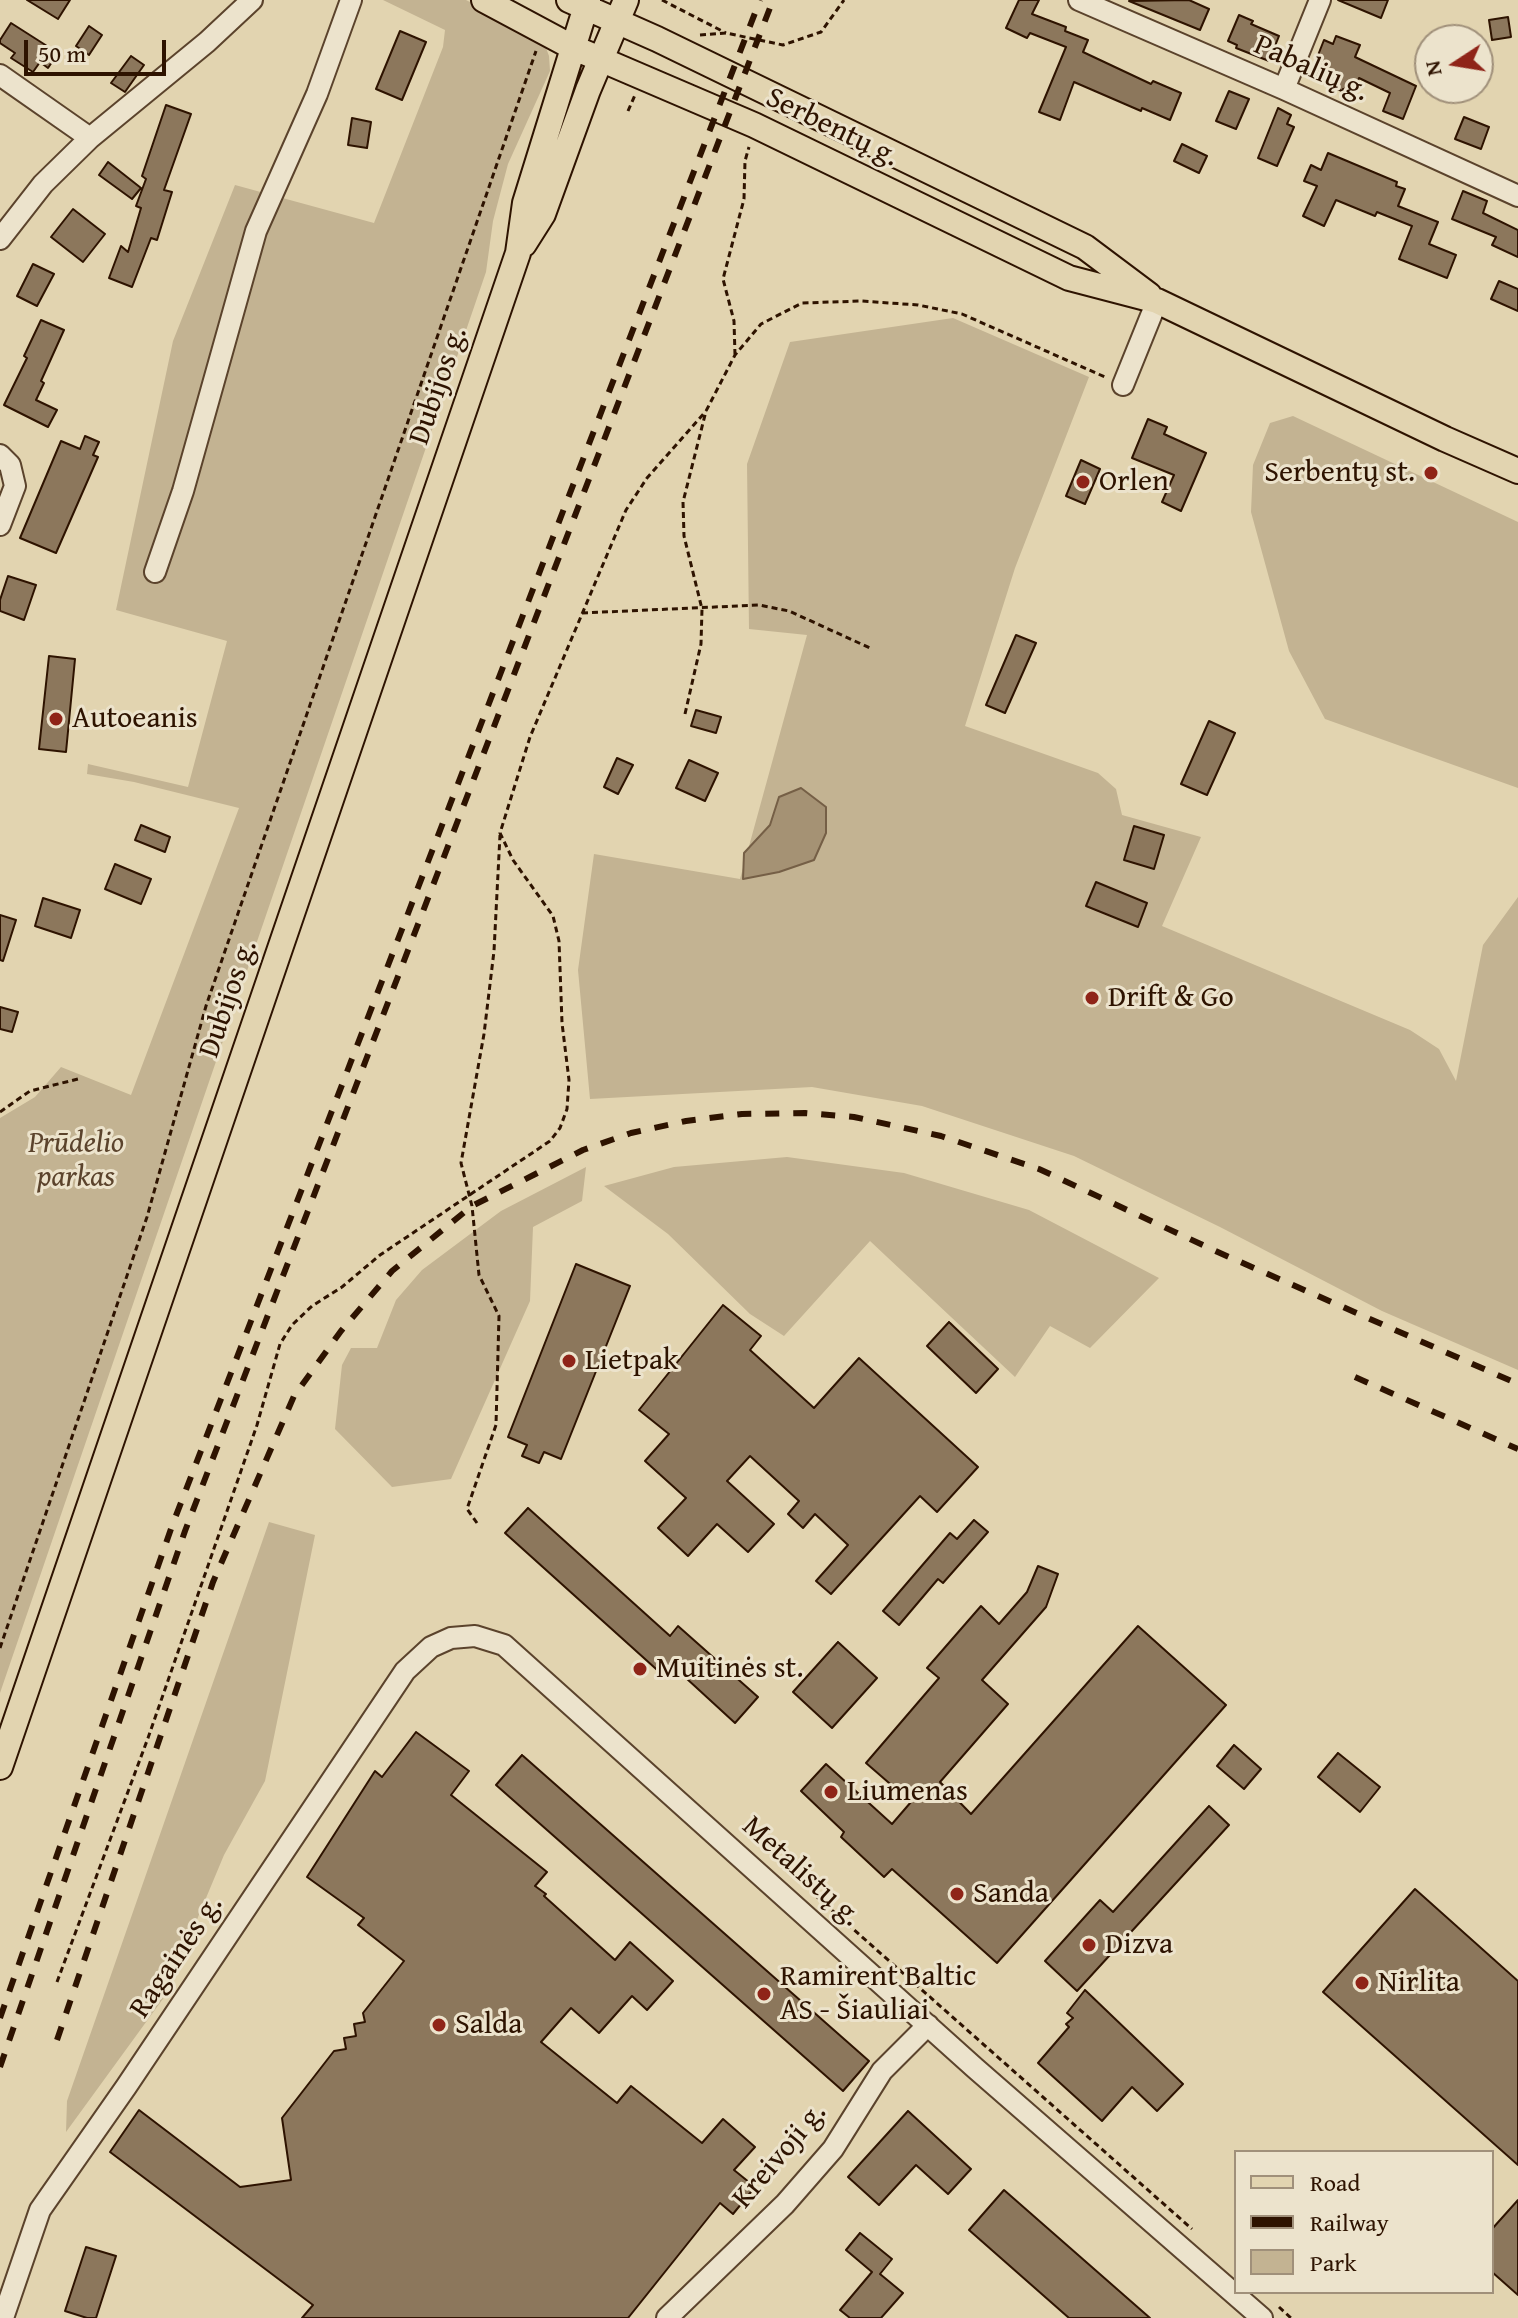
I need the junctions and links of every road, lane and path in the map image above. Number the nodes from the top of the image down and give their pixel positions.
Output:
1 (252, 0) edge
2 (351, 0) edge
3 (484, 0) edge
4 (662, 0) edge
5 (844, 0) edge
6 (1079, 0) edge
7 (1320, 0) edge
8 (581, 3) edge
9 (621, 11) edge
10 (540, 29) junction
11 (726, 33) junction
12 (695, 36) dead end
13 (572, 47) junction
14 (601, 60) junction
15 (0, 75) edge
16 (1284, 89) junction
17 (754, 125) junction
18 (90, 138) junction
19 (1518, 196) edge
20 (0, 239) edge
21 (518, 253) junction
22 (1157, 301) junction
23 (735, 355) junction
24 (1123, 385) joint
25 (706, 411) junction
26 (0, 455) edge
27 (1518, 471) edge
28 (0, 525) edge
29 (155, 572) dead end
30 (702, 609) junction
31 (582, 613) junction
32 (870, 648) dead end
33 (685, 714) dead end
34 (500, 833) junction
35 (78, 1079) dead end
36 (0, 1112) edge
37 (469, 1194) junction
38 (477, 1523) dead end
39 (431, 1647) joint
40 (0, 1648) edge
41 (0, 1767) edge
42 (812, 1893) dead end
43 (57, 1982) dead end
44 (928, 2025) junction
45 (1201, 2237) dead end
46 (1234, 2294) edge
47 (1234, 2294) edge
48 (3, 2318) edge
49 (667, 2318) edge
50 (1262, 2318) edge

1 - 18 street
2 - 29 street
3 - 10 main road, Serbentų g.
4 - 11 path
5 - 11 path
6 - 16 street, Pabalių g.
7 - 16 street
8 - 9 main road, Serbentų g.
8 - 13 main road, Dubijos g.
9 - 14 main road, Dubijos g.
9 - 22 main road, Serbentų g.
10 - 13 main road, Serbentų g.
10 - 40 path
11 - 12 path
13 - 14 main road, Serbentų g.
13 - 21 main road, Dubijos g.
14 - 17 main road, Serbentų g.
14 - 21 main road, Dubijos g.
15 - 18 street
16 - 19 street, Pabalių g.
17 - 22 main road, Serbentų g.
17 - 23 path
18 - 20 street
21 - 41 main road, Dubijos g.
22 - 24 street
22 - 27 main road, Serbentų g.
23 - 24 path
23 - 25 path
25 - 30 path
25 - 31 path
26 - 28 street
30 - 31 path
30 - 32 path
30 - 33 path
31 - 34 path
34 - 37 path
34 - 37 path
35 - 36 path
37 - 38 path
37 - 43 path
39 - 44 street, Metalistų g.
39 - 48 street, Ragainės g.
42 - 45 path
44 - 47 street, Metalistų g.
44 - 49 street, Kreivoji g.
46 - 50 street, Metalistų g.

